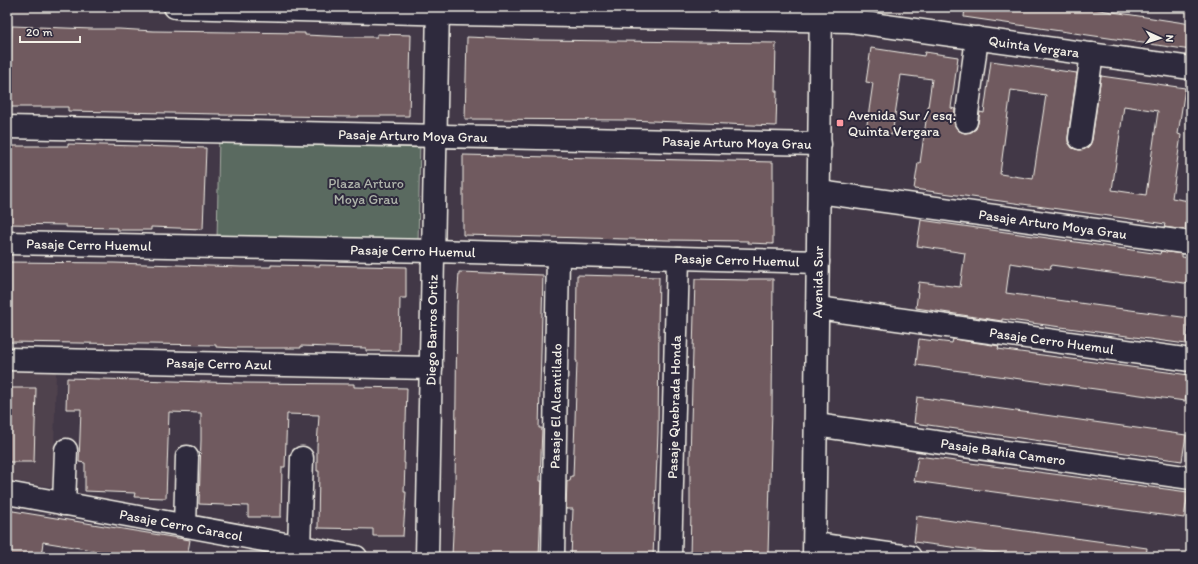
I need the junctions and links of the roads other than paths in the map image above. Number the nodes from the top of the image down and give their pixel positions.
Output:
1 (175, 7) edge
2 (199, 7) edge
3 (313, 9) edge
4 (438, 10) edge
5 (564, 11) edge
6 (679, 12) edge
7 (821, 13) edge
8 (977, 38) junction
9 (1092, 54) junction
10 (1191, 68) edge
11 (966, 121) dead end
12 (7, 127) edge
13 (436, 136) junction
14 (1080, 138) dead end
15 (820, 144) junction
16 (819, 192) junction
17 (1191, 243) edge
18 (7, 244) edge
19 (433, 251) junction
20 (558, 255) junction
21 (678, 258) junction
22 (818, 262) junction
23 (818, 308) junction
24 (7, 359) edge
25 (1191, 360) edge
26 (431, 368) junction
27 (816, 426) junction
28 (66, 450) dead end
29 (187, 457) dead end
30 (302, 458) dead end
31 (1191, 478) edge
32 (7, 493) edge
33 (64, 504) junction
34 (185, 526) junction
35 (299, 546) junction
36 (814, 550) edge
37 (356, 557) edge
38 (427, 557) edge
39 (553, 557) edge
40 (670, 557) edge
41 (910, 557) edge

1 - 2 street, Quinta Vergara
2 - 3 street, Quinta Vergara
3 - 4 street, Quinta Vergara
4 - 5 street, Quinta Vergara
4 - 13 street, Diego Barros Ortiz
5 - 6 street, Quinta Vergara
6 - 7 street, Quinta Vergara
7 - 8 street, Quinta Vergara
7 - 15 street, Avenida Sur
8 - 9 street, Quinta Vergara
8 - 11 street, Quinta Vergara
9 - 10 street, Quinta Vergara
9 - 14 street, Quinta Vergara
12 - 13 street, Pasaje Arturo Moya Grau
13 - 15 street, Pasaje Arturo Moya Grau
13 - 19 street, Diego Barros Ortiz
15 - 16 street, Avenida Sur
16 - 17 street, Pasaje Arturo Moya Grau
16 - 22 street, Avenida Sur
18 - 19 street, Pasaje Cerro Huemul
19 - 20 street, Pasaje Cerro Huemul
19 - 26 street, Diego Barros Ortiz
20 - 21 street, Pasaje Cerro Huemul
20 - 39 street, Pasaje El Alcantilado
21 - 22 street, Pasaje Cerro Huemul
21 - 40 street, Pasaje Quebrada Honda
22 - 23 street, Avenida Sur
23 - 25 street, Pasaje Cerro Huemul
23 - 27 street, Avenida Sur
24 - 26 street, Pasaje Cerro Azul
26 - 38 street, Diego Barros Ortiz
27 - 31 street, Pasaje Bahía Camero
27 - 36 street, Avenida Sur
28 - 33 street
29 - 34 street
30 - 35 street
32 - 33 street, Pasaje Cerro Caracol
33 - 34 street, Pasaje Cerro Caracol
34 - 35 street, Pasaje Cerro Caracol
35 - 37 street, Pasaje Cerro Caracol
36 - 41 street

